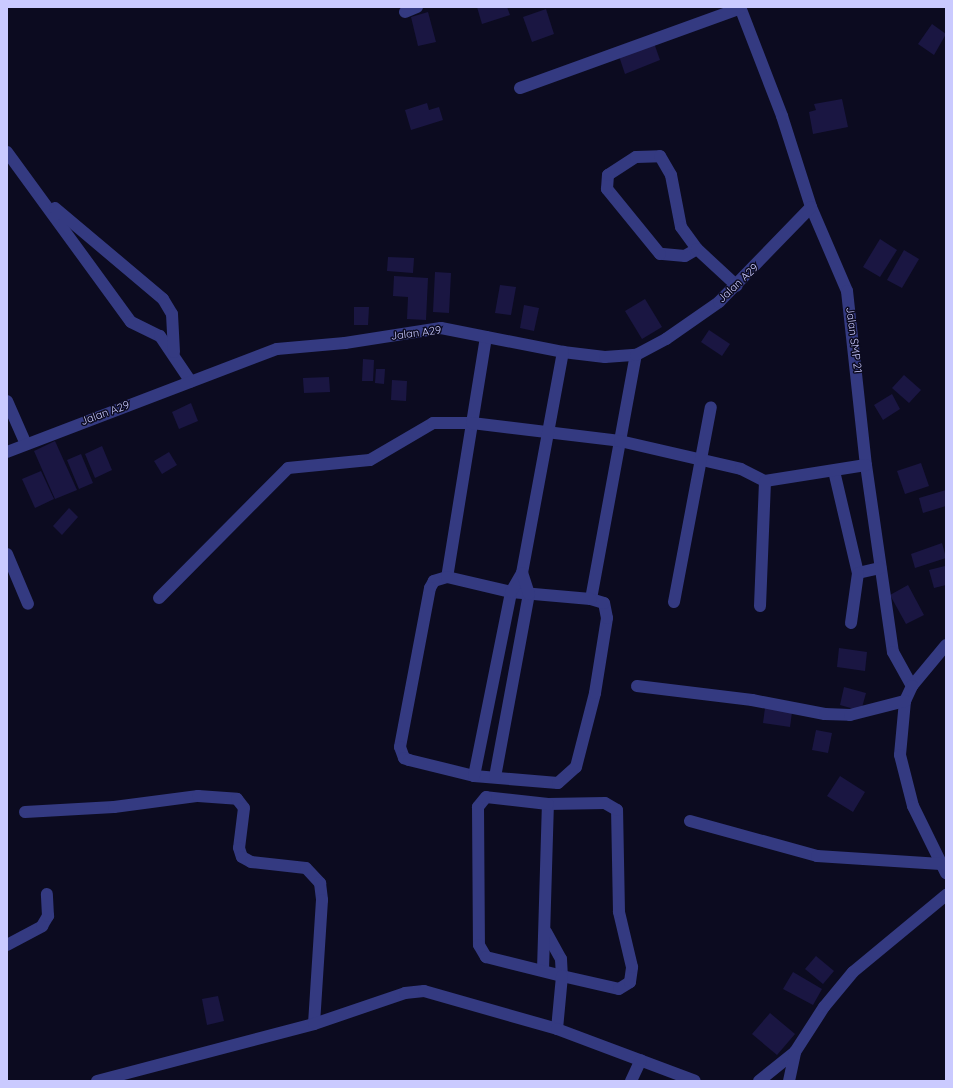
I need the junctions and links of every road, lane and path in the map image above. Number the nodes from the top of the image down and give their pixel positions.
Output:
1 (417, 7) edge
2 (741, 7) edge
3 (405, 12) dead end
4 (520, 88) dead end
5 (7, 152) edge
6 (42, 197) junction
7 (811, 207) junction
8 (697, 249) junction
9 (737, 286) junction
10 (486, 337) junction
11 (174, 352) junction
12 (563, 352) junction
13 (636, 355) junction
14 (191, 382) junction
15 (7, 401) edge
16 (711, 407) dead end
17 (472, 423) junction
18 (546, 434) junction
19 (620, 441) junction
20 (25, 442) junction
21 (7, 452) edge
22 (701, 461) junction
23 (866, 465) junction
24 (834, 471) junction
25 (765, 481) junction
26 (7, 554) edge
27 (880, 568) junction
28 (522, 573) junction
29 (858, 573) junction
30 (447, 577) junction
31 (511, 592) junction
32 (529, 594) junction
33 (159, 598) dead end
34 (590, 599) junction
35 (674, 602) dead end
36 (28, 604) dead end
37 (760, 606) dead end
38 (851, 623) dead end
39 (946, 645) edge
40 (637, 686) dead end
41 (912, 686) junction
42 (905, 701) junction
43 (474, 776) junction
44 (495, 777) junction
45 (548, 804) junction
46 (25, 812) dead end
47 (690, 821) dead end
48 (943, 869) edge
49 (47, 894) dead end
50 (946, 895) edge
51 (545, 931) junction
52 (7, 945) edge
53 (544, 970) junction
54 (562, 976) junction
55 (314, 1024) junction
56 (557, 1029) junction
57 (795, 1052) junction
58 (641, 1060) junction
59 (109, 1079) edge
60 (97, 1081) edge
61 (631, 1081) edge
62 (695, 1081) edge
63 (760, 1081) edge
64 (789, 1081) edge

1 - 3 street
2 - 4 street
2 - 7 street, Jalan SMP 21
5 - 6 street
6 - 11 street
6 - 11 street
7 - 9 street, Jalan A29
7 - 23 street, Jalan SMP 21
8 - 8 street
8 - 9 street
9 - 13 street, Jalan A29
10 - 12 street, Jalan A29
10 - 14 street, Jalan A29
10 - 17 street
11 - 14 street
12 - 13 street, Jalan A29
12 - 18 street
13 - 19 street
14 - 20 street, Jalan A29
15 - 20 street
16 - 22 street
17 - 18 street
17 - 30 street
17 - 33 street
18 - 19 street
18 - 28 street
19 - 22 street
19 - 34 street
20 - 21 street, Jalan A29
22 - 25 street
22 - 35 street
23 - 24 street
23 - 27 street, Jalan SMP 21
24 - 25 street
24 - 29 street
25 - 37 street
26 - 36 street
27 - 29 street
27 - 41 street, Jalan SMP 21
28 - 31 street
28 - 32 street
29 - 38 street
30 - 31 street
30 - 43 street
31 - 32 street
31 - 43 street
32 - 34 street
32 - 44 street
34 - 44 street
39 - 41 street
40 - 42 street
41 - 42 street
42 - 48 street
43 - 44 street
45 - 51 street
45 - 53 street
45 - 54 street
46 - 55 street
47 - 48 street
49 - 52 street
50 - 57 street
51 - 53 street
51 - 54 street
53 - 54 street
54 - 56 street
55 - 56 street
55 - 59 street
56 - 58 street
57 - 63 street
57 - 64 street
58 - 61 street
58 - 62 street
59 - 60 street

